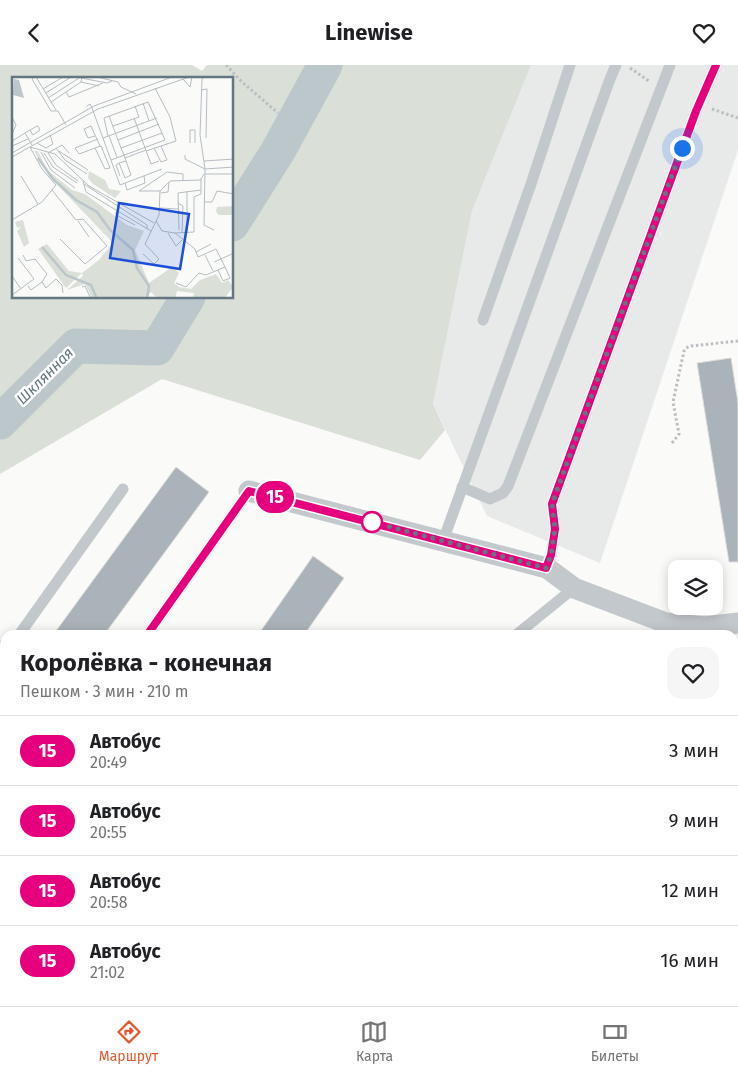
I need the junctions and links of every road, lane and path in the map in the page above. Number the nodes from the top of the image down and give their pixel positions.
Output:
1 (226, 65) edge
2 (570, 65) edge
3 (616, 65) edge
4 (625, 65) edge
5 (670, 65) edge
6 (716, 65) edge
7 (660, 89) junction
8 (699, 104) junction
9 (278, 113) dead end
10 (738, 118) edge
11 (483, 320) dead end
12 (738, 341) edge
13 (672, 443) dead end
14 (462, 487) junction
15 (123, 489) dead end
16 (249, 491) joint
17 (444, 541) junction
18 (546, 568) junction
19 (574, 588) junction
20 (738, 623) edge
21 (23, 630) edge
22 (151, 630) edge
23 (522, 630) edge

1 - 9 path
2 - 11 lane
3 - 14 lane
4 - 7 path
5 - 7 lane
6 - 8 lane
7 - 14 lane
8 - 10 path
8 - 18 lane
12 - 13 path
14 - 17 lane
15 - 21 lane
16 - 17 street
16 - 22 lane
17 - 18 street
18 - 19 street
19 - 20 street
19 - 23 lane

